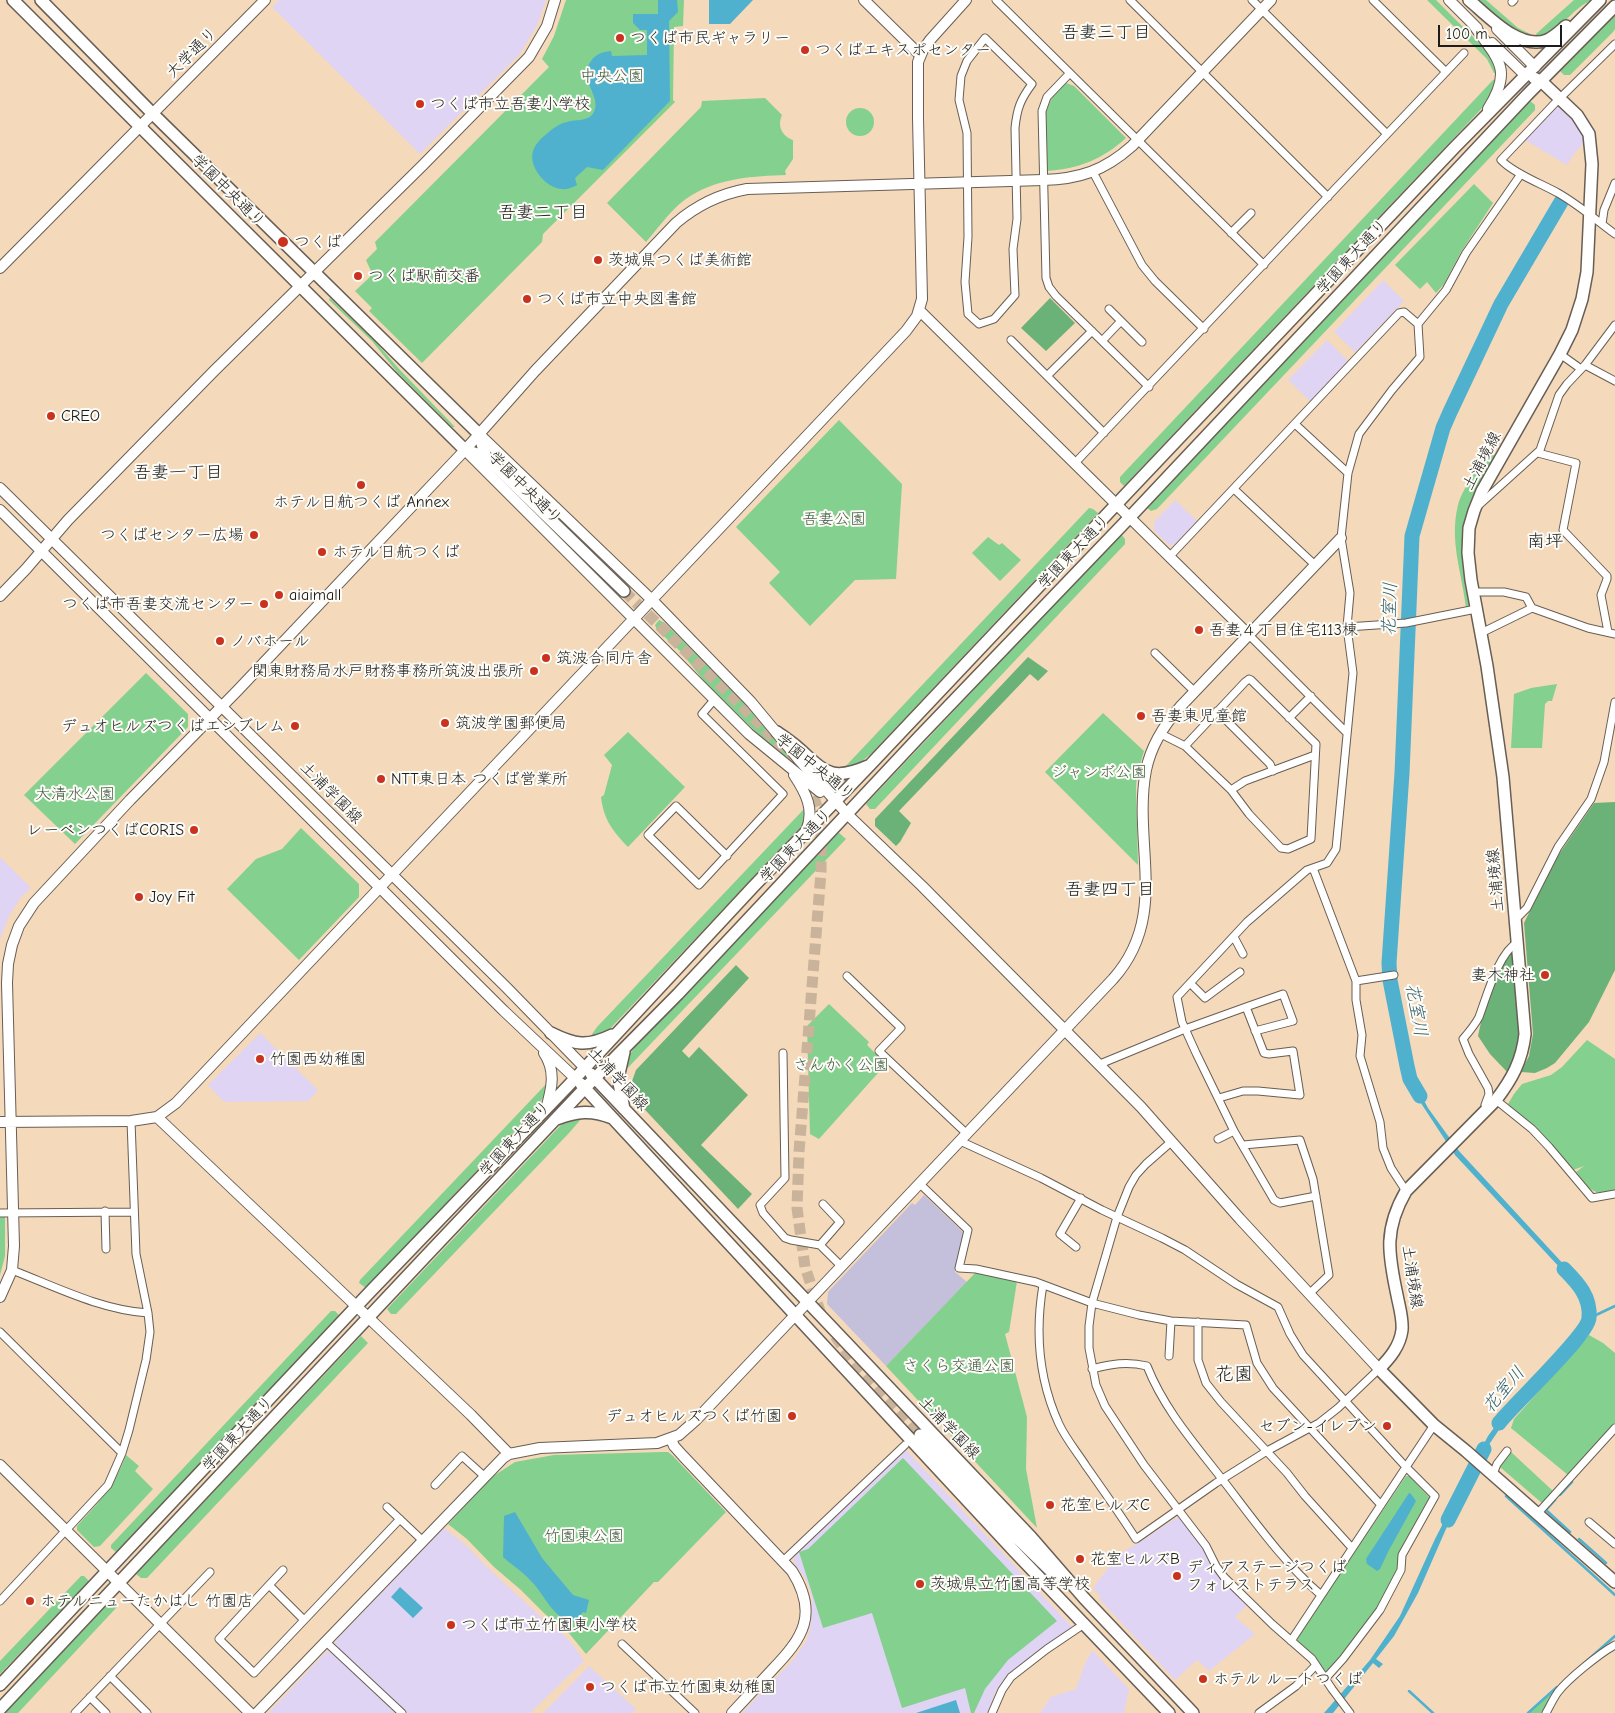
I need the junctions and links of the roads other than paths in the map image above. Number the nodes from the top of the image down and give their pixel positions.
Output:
1 (13, 0) edge
2 (41, 0) edge
3 (265, 0) edge
4 (555, 0) edge
5 (864, 0) edge
6 (966, 0) edge
7 (996, 0) edge
8 (1130, 0) edge
9 (1252, 0) edge
10 (1270, 0) edge
11 (1373, 0) edge
12 (1448, 0) edge
13 (1468, 0) edge
14 (1596, 4) edge
15 (1615, 6) edge
16 (1262, 10) junction
17 (1473, 24) junction
18 (1615, 44) edge
19 (1464, 53) dead end
20 (920, 55) junction
21 (1535, 66) junction
22 (1202, 72) junction
23 (1446, 72) junction
24 (1070, 73) junction
25 (1526, 76) junction
26 (1541, 81) junction
27 (1560, 98) junction
28 (153, 114) junction
29 (1480, 122) junction
30 (140, 127) junction
31 (1387, 134) junction
32 (1138, 141) junction
33 (1092, 172) junction
34 (1521, 174) junction
35 (1043, 180) junction
36 (1017, 181) junction
37 (967, 182) junction
38 (1615, 183) edge
39 (920, 184) junction
40 (1328, 197) junction
41 (1251, 213) dead end
42 (1591, 214) junction
43 (1602, 224) junction
44 (1231, 233) junction
45 (1615, 234) edge
46 (1264, 265) junction
47 (0, 268) edge
48 (314, 271) junction
49 (300, 285) junction
50 (1108, 309) dead end
51 (920, 311) junction
52 (1121, 321) junction
53 (1418, 324) junction
54 (1615, 325) edge
55 (1204, 329) junction
56 (1092, 331) junction
57 (1011, 340) dead end
58 (1102, 341) junction
59 (1142, 342) dead end
60 (1560, 354) junction
61 (1583, 367) junction
62 (1047, 376) junction
63 (1615, 381) edge
64 (1149, 387) junction
65 (1295, 424) junction
66 (1104, 433) junction
67 (479, 434) junction
68 (465, 450) junction
69 (1538, 453) junction
70 (486, 457) junction
71 (1076, 463) junction
72 (1348, 473) junction
73 (0, 488) edge
74 (1234, 489) junction
75 (1117, 503) junction
76 (1475, 508) junction
77 (0, 510) edge
78 (1130, 517) junction
79 (52, 538) junction
80 (1341, 538) junction
81 (42, 551) junction
82 (1170, 556) junction
83 (1315, 565) junction
84 (624, 590) tunnel mouth
85 (1473, 592) junction
86 (0, 596) edge
87 (653, 601) junction
88 (1532, 608) junction
89 (1476, 609) junction
90 (635, 620) junction
91 (1347, 627) junction
92 (1481, 633) junction
93 (1611, 633) edge
94 (1249, 635) junction
95 (1155, 653) dead end
96 (1195, 692) junction
97 (1311, 696) junction
98 (714, 700) junction
99 (1615, 702) edge
100 (222, 708) junction
101 (1217, 711) junction
102 (210, 718) junction
103 (1290, 718) junction
104 (777, 732) junction
105 (1346, 732) junction
106 (1161, 734) junction
107 (1186, 746) junction
108 (1315, 755) junction
109 (872, 764) junction
110 (789, 768) junction
111 (1273, 771) junction
112 (1231, 790) junction
113 (835, 803) junction
114 (848, 815) junction
115 (805, 833) junction
116 (727, 856) junction
117 (1313, 868) junction
118 (392, 876) junction
119 (381, 888) junction
120 (1516, 919) junction
121 (1234, 937) junction
122 (1518, 942) junction
123 (1243, 954) dead end
124 (1240, 972) dead end
125 (1394, 975) dead end
126 (847, 976) dead end
127 (1356, 981) junction
128 (1190, 983) junction
129 (1246, 1007) junction
130 (1065, 1029) junction
131 (1185, 1029) junction
132 (1255, 1031) junction
133 (618, 1032) junction
134 (551, 1033) junction
135 (536, 1042) junction
136 (625, 1048) junction
137 (783, 1053) dead end
138 (1100, 1064) junction
139 (585, 1068) junction
140 (575, 1078) junction
141 (595, 1078) junction
142 (585, 1088) junction
143 (1219, 1098) junction
144 (1492, 1104) junction
145 (546, 1109) junction
146 (624, 1109) junction
147 (157, 1117) junction
148 (556, 1119) junction
149 (615, 1119) junction
150 (131, 1121) junction
151 (0, 1122) edge
152 (11, 1122) junction
153 (1234, 1131) junction
154 (964, 1138) junction
155 (1218, 1139) dead end
156 (1171, 1142) junction
157 (1243, 1145) junction
158 (919, 1184) junction
159 (1406, 1191) junction
160 (1615, 1194) edge
161 (1316, 1196) junction
162 (1081, 1198) junction
163 (823, 1204) dead end
164 (105, 1212) junction
165 (134, 1212) junction
166 (0, 1213) edge
167 (14, 1213) junction
168 (1117, 1217) junction
169 (820, 1245) junction
170 (1076, 1247) dead end
171 (106, 1249) dead end
172 (841, 1266) junction
173 (12, 1270) junction
174 (1043, 1285) junction
175 (1310, 1294) junction
176 (0, 1297) edge
177 (806, 1303) junction
178 (1092, 1303) junction
179 (357, 1307) junction
180 (148, 1314) junction
181 (795, 1315) junction
182 (368, 1318) junction
183 (1171, 1321) junction
184 (1198, 1322) junction
185 (0, 1332) edge
186 (1169, 1356) dead end
187 (1092, 1369) junction
188 (1380, 1369) junction
189 (1345, 1401) junction
190 (1434, 1424) junction
191 (1615, 1428) edge
192 (1310, 1429) junction
193 (920, 1435) tunnel mouth
194 (671, 1438) junction
195 (906, 1446) dead end
196 (1267, 1451) junction
197 (1507, 1451) dead end
198 (122, 1453) junction
199 (509, 1454) junction
200 (0, 1465) edge
201 (1406, 1467) junction
202 (1491, 1473) junction
203 (484, 1476) junction
204 (1222, 1479) junction
205 (434, 1484) dead end
206 (1381, 1505) junction
207 (386, 1506) dead end
208 (1178, 1510) junction
209 (1538, 1513) junction
210 (400, 1519) junction
211 (1589, 1522) dead end
212 (66, 1531) junction
213 (1015, 1536) junction
214 (422, 1540) junction
215 (1615, 1544) edge
216 (1352, 1548) junction
217 (783, 1561) junction
218 (283, 1570) dead end
219 (108, 1571) junction
220 (210, 1572) dead end
221 (1614, 1578) edge
222 (120, 1583) junction
223 (269, 1585) junction
224 (1078, 1591) junction
225 (1321, 1595) junction
226 (1, 1597) edge
227 (1063, 1601) junction
228 (304, 1620) junction
229 (160, 1623) junction
230 (1084, 1624) junction
231 (326, 1641) junction
232 (1291, 1641) junction
233 (622, 1644) dead end
234 (1615, 1645) edge
235 (1316, 1665) junction
236 (110, 1676) junction
237 (1325, 1679) junction
238 (0, 1685) edge
239 (90, 1697) junction
240 (0, 1709) edge
241 (75, 1713) edge
242 (106, 1713) edge
243 (148, 1713) edge
244 (250, 1713) edge
245 (257, 1713) edge
246 (402, 1713) edge
247 (694, 1713) edge
248 (732, 1713) edge
249 (992, 1713) edge
250 (1169, 1713) edge
251 (1193, 1713) edge
252 (1259, 1713) edge
253 (1350, 1713) edge
254 (1546, 1713) edge

1 - 30 main road, 学園中央通り
2 - 28 main road, 学園中央通り
3 - 28 street, 大学通り
4 - 48 street
5 - 20 street
6 - 20 street
7 - 24 street
8 - 22 street
9 - 16 street
10 - 16 street
11 - 23 street
12 - 17 street
13 - 14 main road
13 - 21 street
14 - 21 main road, 学園東大通り
15 - 26 main road, 学園東大通り
16 - 22 street
16 - 31 street
17 - 25 street
17 - 29 street
18 - 27 street
19 - 23 street
20 - 39 street
21 - 25 main road, 学園東大通り
21 - 26 main road
22 - 32 street
22 - 40 street
23 - 31 street
24 - 32 street
24 - 35 street
25 - 26 main road, 土浦境線
25 - 29 main road, 学園東大通り
26 - 27 main road, 土浦境線
26 - 78 main road, 学園東大通り
27 - 34 street
27 - 42 main road, 土浦境線
28 - 30 street, 大学通り
28 - 48 main road, 学園中央通り
29 - 75 main road, 学園東大通り
30 - 47 street, 大学通り
30 - 49 main road, 学園中央通り
31 - 40 street
32 - 33 street
32 - 44 street
33 - 35 street
33 - 55 street
34 - 42 street
34 - 53 street
35 - 36 street
35 - 56 street
36 - 37 street
36 - 37 street
36 - 37 street
37 - 39 street
38 - 43 street
39 - 51 street
39 - 67 street
40 - 46 street
41 - 44 street
42 - 43 street
42 - 60 main road, 土浦境線
43 - 45 street
44 - 46 street
46 - 55 street
48 - 49 street
48 - 67 main road, 学園中央通り
49 - 68 main road, 学園中央通り
49 - 79 street
50 - 52 street
51 - 71 street
51 - 87 street
52 - 58 street
52 - 59 street
53 - 65 street
53 - 72 street
54 - 61 street
55 - 64 street
56 - 58 street
56 - 62 street
57 - 62 street
58 - 64 street
60 - 61 street
60 - 76 main road, 土浦境線
61 - 63 street
61 - 69 street
62 - 66 street
64 - 66 street
65 - 72 street
65 - 74 street
66 - 71 street
67 - 68 street
67 - 70 main road
67 - 87 street, 学園中央通り
68 - 70 main road
68 - 90 street, 学園中央通り
68 - 100 street
69 - 76 street
69 - 93 street
70 - 84 main road
71 - 75 street
72 - 80 street
73 - 79 street, 土浦学園線
74 - 82 street
74 - 83 street
75 - 78 street
75 - 109 main road, 学園東大通り
76 - 85 main road, 土浦境線
77 - 81 street, 土浦学園線
78 - 82 street
78 - 114 main road, 学園東大通り
79 - 81 street
79 - 100 street, 土浦学園線
80 - 83 street
80 - 91 street
81 - 86 street
81 - 102 street, 土浦学園線
82 - 94 street
83 - 94 street
85 - 88 street
85 - 89 main road, 土浦境線
87 - 90 street
87 - 104 street, 学園中央通り
88 - 92 street
88 - 93 street
89 - 91 street
89 - 92 main road, 土浦境線
90 - 98 street, 学園中央通り
90 - 118 street
91 - 105 street
92 - 120 main road, 土浦境線
94 - 96 street
94 - 97 street
95 - 96 street
96 - 106 street
97 - 103 street
97 - 105 street
98 - 110 street, 学園中央通り
98 - 116 street
99 - 120 street
100 - 102 street
100 - 118 street, 土浦学園線
101 - 103 street
101 - 107 street
101 - 111 street
102 - 119 street, 土浦学園線
102 - 152 street
103 - 108 street
104 - 109 main road
104 - 113 street, 学園中央通り
105 - 117 street
106 - 107 street
106 - 130 street
107 - 112 street
108 - 111 street
108 - 112 street
109 - 113 main road, 学園東大通り
110 - 113 street, 学園中央通り
110 - 115 street
111 - 112 street
113 - 114 street, 学園中央通り
113 - 115 main road, 学園東大通り
114 - 130 street, 学園中央通り
114 - 136 main road, 学園東大通り
115 - 133 main road, 学園東大通り
116 - 116 street
117 - 121 street
117 - 127 street
118 - 119 street
118 - 134 street, 土浦学園線
119 - 135 street, 土浦学園線
119 - 147 street
120 - 122 main road, 土浦境線
121 - 123 street
121 - 128 street
122 - 144 main road, 土浦境線
122 - 144 street
124 - 128 street
125 - 127 street
126 - 154 street
127 - 159 street
128 - 131 street
129 - 131 street
129 - 132 street
129 - 132 street
130 - 138 street, 学園中央通り
130 - 154 street
131 - 138 street
131 - 143 street
132 - 143 street
133 - 134 main road
133 - 139 main road, 学園東大通り
134 - 139 street, 土浦学園線
135 - 140 street, 土浦学園線
135 - 145 street
136 - 141 main road, 学園東大通り
136 - 146 main road
137 - 169 street
138 - 156 street, 学園中央通り
139 - 140 main road, 学園東大通り
139 - 141 main road, 土浦学園線
140 - 142 main road, 土浦学園線
140 - 145 main road, 学園東大通り
141 - 142 main road, 学園東大通り
141 - 146 main road, 土浦学園線
142 - 148 main road, 学園東大通り
142 - 149 main road, 土浦学園線
143 - 153 street
144 - 159 main road, 土浦境線
144 - 160 street
145 - 179 main road, 学園東大通り
146 - 177 main road, 土浦学園線
147 - 150 street
147 - 179 street
148 - 149 main road
148 - 182 main road, 学園東大通り
149 - 181 main road, 土浦学園線
150 - 152 street
150 - 165 street
151 - 152 street
152 - 167 street
153 - 155 street
153 - 157 street
154 - 158 street
154 - 162 street
156 - 168 street
156 - 175 street, 学園中央通り
157 - 161 street
157 - 161 street
158 - 172 street
158 - 174 street
159 - 188 main road, 土浦境線
161 - 175 street
162 - 168 street
162 - 170 street
163 - 169 street
164 - 165 street
164 - 167 street
164 - 171 street
165 - 180 street
166 - 167 street
167 - 173 street
168 - 178 street
168 - 189 street
169 - 172 street
172 - 177 street
173 - 176 street
173 - 180 street
174 - 178 street
174 - 208 street
175 - 188 street, 学園中央通り
177 - 181 street
177 - 224 main road, 土浦学園線
178 - 183 street
178 - 187 street
179 - 182 street
179 - 219 main road, 学園東大通り
180 - 198 street
181 - 194 street
181 - 227 main road, 土浦学園線
182 - 199 street
182 - 222 main road, 学園東大通り
183 - 184 street
183 - 186 street
184 - 192 street
184 - 196 street
185 - 198 street
187 - 204 street
187 - 208 street
188 - 189 street
188 - 190 main road
189 - 192 street
189 - 201 street
190 - 201 street
190 - 202 main road
191 - 209 street
192 - 196 street
192 - 206 street
193 - 213 main road
194 - 199 street
194 - 217 street
195 - 217 street
196 - 204 street
196 - 216 street
197 - 202 street
198 - 212 street
199 - 203 street
200 - 212 street
201 - 206 street
201 - 237 street
202 - 209 main road
203 - 205 street
203 - 214 street
204 - 208 street
204 - 225 street
206 - 216 street
207 - 210 street
208 - 232 street
209 - 221 main road
210 - 214 street
210 - 228 street
211 - 215 street
212 - 219 street
212 - 226 street
213 - 224 main road
213 - 227 main road
214 - 231 street
216 - 225 street
217 - 248 street
218 - 223 street
219 - 222 street
219 - 238 main road, 学園東大通り
220 - 229 street
222 - 229 street
222 - 240 main road, 学園東大通り
223 - 228 street
223 - 228 street
224 - 251 main road, 土浦学園線
225 - 232 street
227 - 230 main road, 土浦学園線
229 - 236 street
229 - 244 street
230 - 249 street
230 - 250 main road, 土浦学園線
231 - 245 street
231 - 246 street
232 - 235 street
233 - 247 street
234 - 254 street
235 - 237 street
235 - 252 street
236 - 239 street
236 - 243 street
237 - 253 street
239 - 241 street
239 - 242 street

